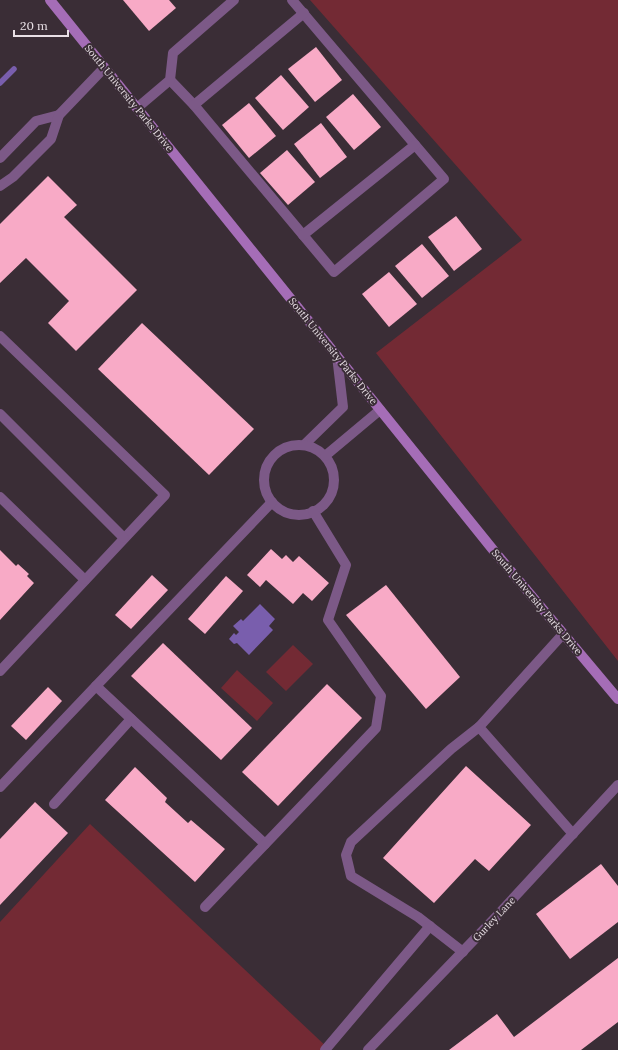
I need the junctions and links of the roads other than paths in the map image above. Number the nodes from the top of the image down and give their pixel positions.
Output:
1 (50, 0) edge
2 (234, 0) edge
3 (292, 0) edge
4 (304, 13) junction
5 (104, 68) junction
6 (170, 80) junction
7 (194, 105) junction
8 (138, 108) junction
9 (59, 115) junction
10 (415, 144) junction
11 (0, 158) edge
12 (0, 186) edge
13 (303, 235) junction
14 (0, 336) edge
15 (337, 356) junction
16 (380, 410) junction
17 (0, 414) edge
18 (304, 445) junction
19 (325, 456) junction
20 (0, 497) edge
21 (272, 502) junction
22 (313, 511) junction
23 (124, 538) junction
24 (85, 580) junction
25 (563, 634) junction
26 (0, 671) edge
27 (96, 686) junction
28 (618, 700) edge
29 (131, 718) junction
30 (479, 727) junction
31 (618, 784) edge
32 (0, 788) edge
33 (54, 804) dead end
34 (573, 834) junction
35 (265, 844) junction
36 (205, 907) dead end
37 (430, 926) junction
38 (463, 952) junction
39 (325, 1050) edge
40 (368, 1050) edge

1 - 5 main road, South University Parks Drive
2 - 6 street
3 - 4 street
4 - 7 street
4 - 10 street
5 - 8 main road, South University Parks Drive
5 - 9 street
6 - 7 street
6 - 8 street
7 - 13 street
8 - 15 main road, South University Parks Drive
9 - 11 street
9 - 12 street
10 - 13 street
10 - 13 street
14 - 23 street
15 - 16 main road, South University Parks Drive
15 - 18 street
16 - 19 street
16 - 25 main road, South University Parks Drive
17 - 23 street
18 - 19 street
18 - 21 street
19 - 22 street
20 - 24 street
21 - 22 street
21 - 27 street
22 - 35 street
23 - 24 street
24 - 26 street
25 - 28 main road, South University Parks Drive
25 - 30 street
27 - 29 street
27 - 32 street
29 - 33 street
29 - 35 street
30 - 34 street
30 - 37 street
31 - 34 street, Gurley Lane
34 - 38 street, Gurley Lane
35 - 36 street
37 - 38 street
37 - 39 street
38 - 40 street, Gurley Lane

